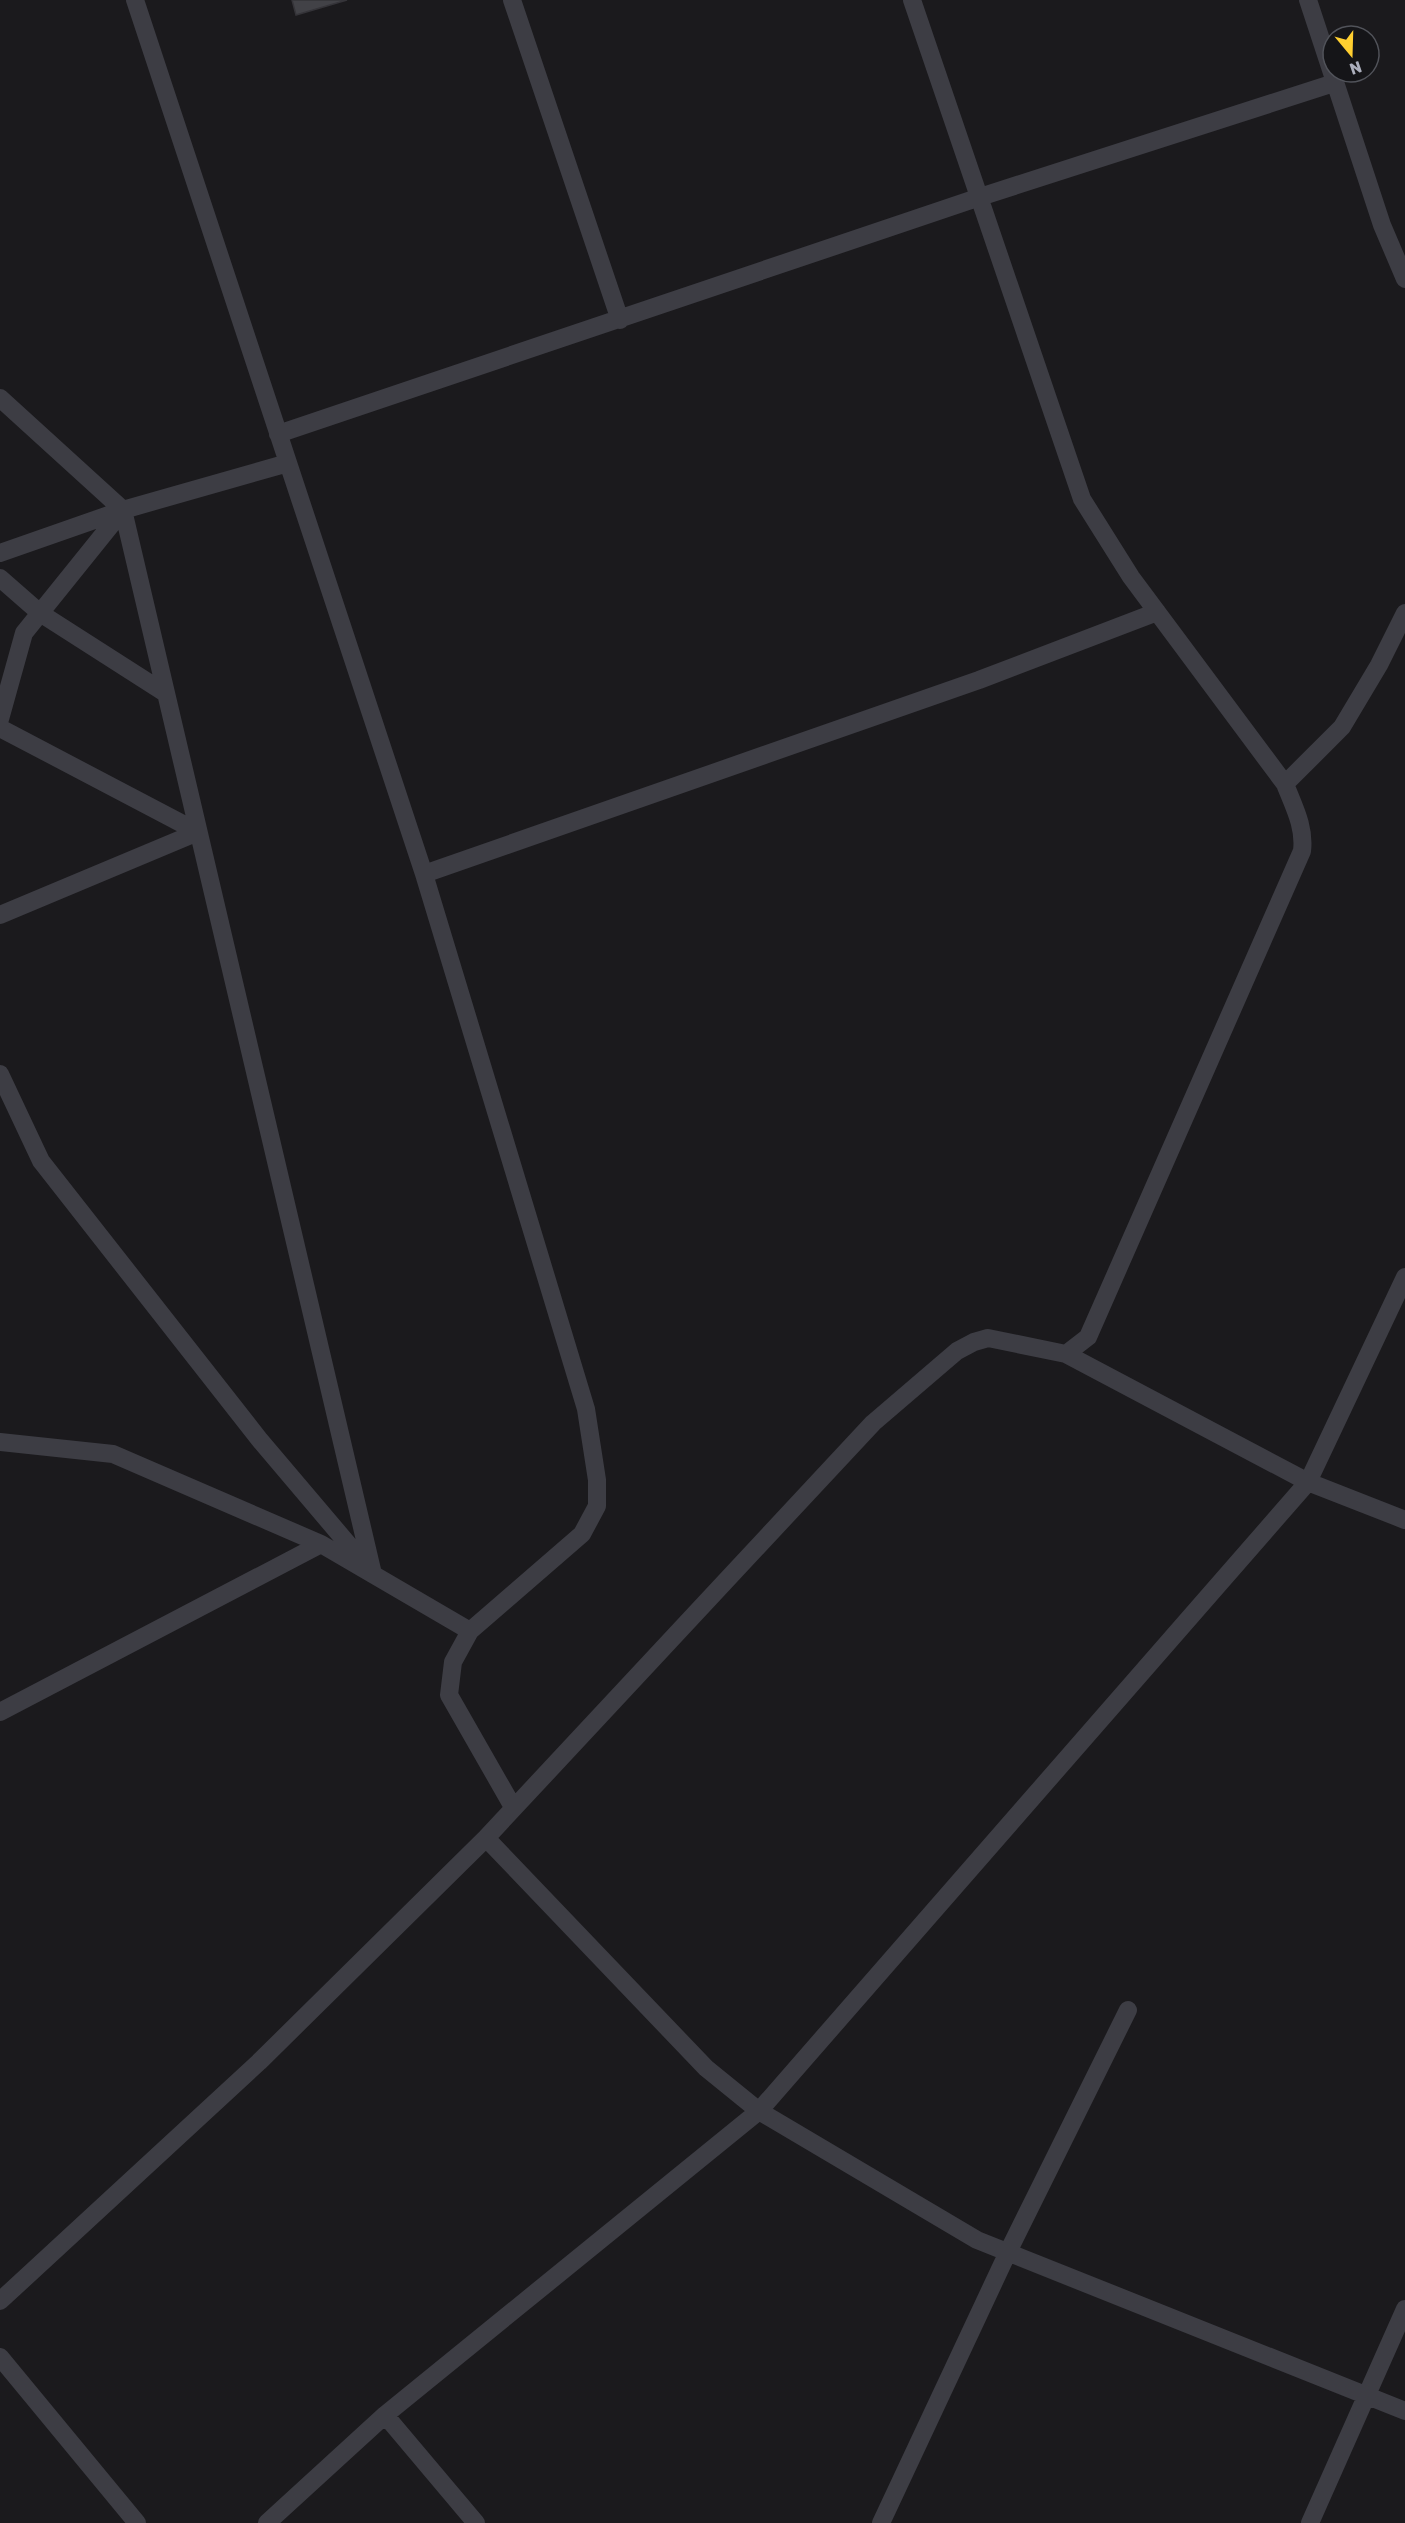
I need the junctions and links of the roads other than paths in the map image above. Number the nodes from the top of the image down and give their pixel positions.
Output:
1 (135, 0) edge
2 (512, 0) edge
3 (912, 0) edge
4 (1308, 0) edge
5 (1321, 42) edge
6 (1331, 84) edge
7 (1334, 84) edge
8 (980, 197) junction
9 (1405, 279) edge
10 (620, 320) junction
11 (0, 398) edge
12 (278, 434) junction
13 (288, 463) junction
14 (123, 510) junction
15 (0, 554) edge
16 (0, 578) edge
17 (1158, 612) junction
18 (40, 613) junction
19 (1405, 614) edge
20 (165, 693) junction
21 (0, 718) edge
22 (0, 728) edge
23 (1285, 784) junction
24 (198, 832) junction
25 (424, 874) junction
26 (0, 915) edge
27 (1, 1076) edge
28 (1405, 1277) edge
29 (1066, 1354) junction
30 (0, 1442) edge
31 (1308, 1482) junction
32 (1405, 1520) edge
33 (321, 1544) junction
34 (373, 1574) junction
35 (470, 1631) junction
36 (0, 1712) edge
37 (513, 1807) junction
38 (486, 1838) junction
39 (1128, 2010) dead end
40 (759, 2110) junction
41 (1008, 2252) junction
42 (0, 2301) edge
43 (1405, 2309) edge
44 (0, 2357) edge
45 (1366, 2396) junction
46 (1405, 2411) edge
47 (386, 2415) junction
48 (136, 2523) edge
49 (267, 2523) edge
50 (476, 2523) edge
51 (881, 2523) edge
52 (1310, 2523) edge

1 - 12 street
2 - 10 street
3 - 8 street
4 - 5 street
6 - 8 street
7 - 9 street
8 - 10 street
8 - 17 street
10 - 12 street
11 - 14 street
12 - 13 street
13 - 14 street
13 - 25 street
14 - 15 street
14 - 18 street
14 - 20 street
16 - 18 street
17 - 23 street
17 - 25 street
18 - 20 street
18 - 21 street
19 - 23 street
20 - 24 street
22 - 24 street
23 - 29 street
24 - 26 street
24 - 34 street
25 - 35 street
27 - 34 street
28 - 31 street
29 - 31 street
29 - 37 street
30 - 33 street
31 - 32 street
31 - 40 street
33 - 34 street
33 - 36 street
34 - 35 street
35 - 37 street
37 - 38 street
38 - 40 street
38 - 42 street
39 - 41 street
40 - 41 street
40 - 47 street
41 - 45 street
41 - 51 street
43 - 45 street
44 - 48 street
45 - 46 street
45 - 52 street
47 - 49 street
47 - 50 street

